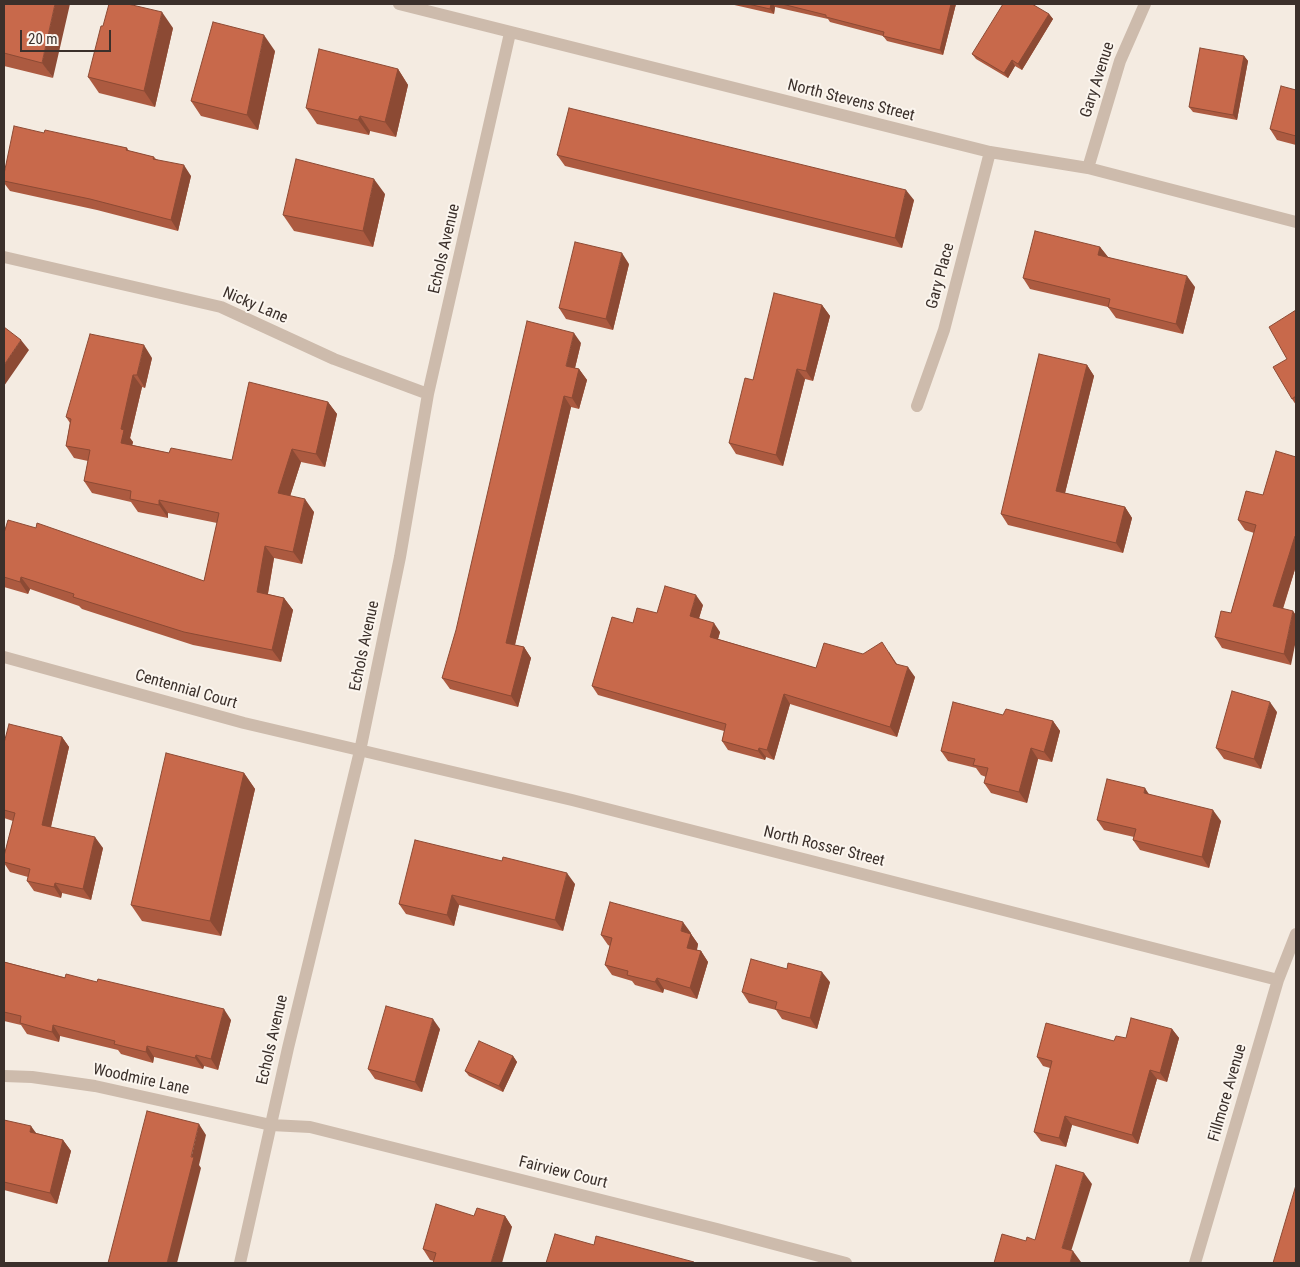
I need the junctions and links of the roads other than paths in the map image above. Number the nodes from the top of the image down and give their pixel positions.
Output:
1 (399, 4) edge
2 (1145, 4) edge
3 (510, 33) junction
4 (990, 152) junction
5 (1088, 168) junction
6 (1296, 222) edge
7 (4, 257) edge
8 (428, 394) junction
9 (917, 406) dead end
10 (4, 657) edge
11 (360, 751) junction
12 (1296, 934) edge
13 (1278, 980) junction
14 (4, 1076) edge
15 (271, 1125) junction
16 (240, 1263) edge
17 (846, 1263) edge
18 (1195, 1263) edge

1 - 3 street, North Stevens Street
2 - 5 street, Gary Avenue
3 - 4 street, North Stevens Street
3 - 8 street, Echols Avenue
4 - 5 street, North Stevens Street
4 - 9 street, Gary Place
5 - 6 street, North Stevens Street
7 - 8 street, Nicky Lane
8 - 11 street, Echols Avenue
10 - 11 street, Centennial Court
11 - 13 street, North Rosser Street
11 - 15 street, Echols Avenue
12 - 13 street, Fillmore Avenue
13 - 18 street, Fillmore Avenue
14 - 15 street, Woodmire Lane
15 - 16 street, Echols Avenue
15 - 17 street, Fairview Court

